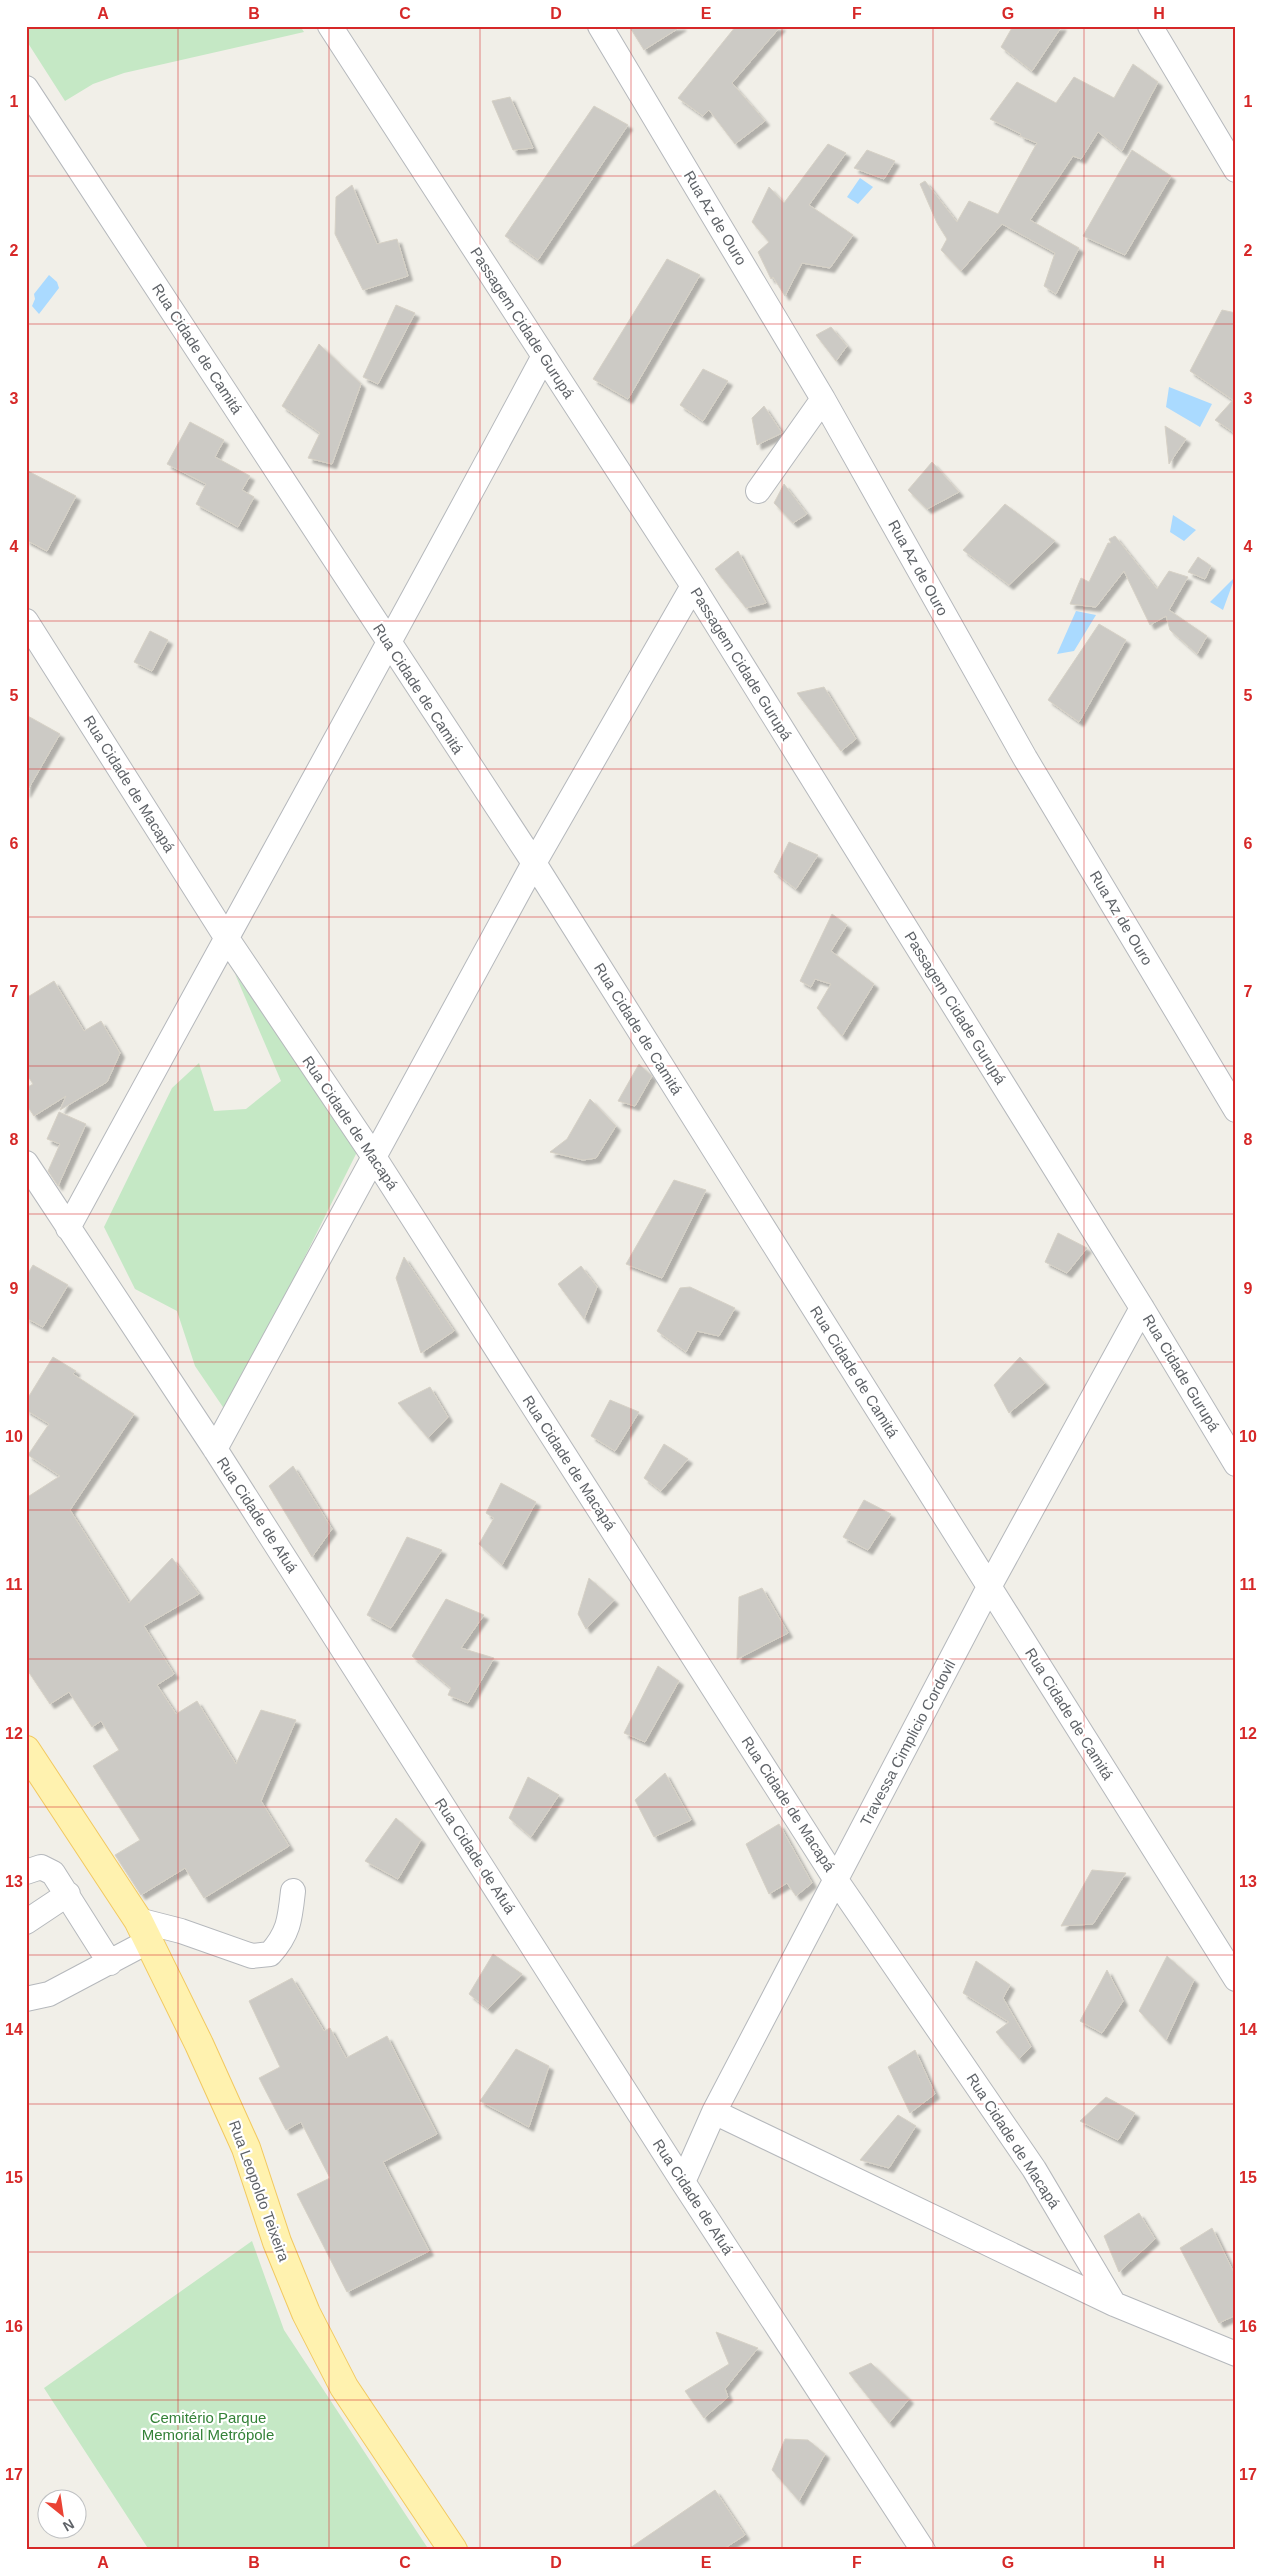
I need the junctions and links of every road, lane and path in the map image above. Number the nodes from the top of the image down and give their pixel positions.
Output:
1 (330, 26) edge
2 (600, 26) edge
3 (1150, 26) edge
4 (26, 88) edge
5 (1234, 162) edge
6 (544, 356) junction
7 (823, 399) junction
8 (758, 491) dead end
9 (693, 586) junction
10 (26, 621) edge
11 (389, 645) junction
12 (534, 863) junction
13 (226, 937) junction
14 (1236, 1110) edge
15 (374, 1157) junction
16 (26, 1164) edge
17 (68, 1228) junction
18 (1142, 1308) junction
19 (215, 1449) junction
20 (1236, 1464) edge
21 (989, 1587) junction
22 (26, 1750) edge
23 (26, 1872) edge
24 (836, 1880) junction
25 (293, 1891) dead end
26 (68, 1894) junction
27 (26, 1922) edge
28 (143, 1931) junction
29 (110, 1963) junction
30 (1236, 1978) edge
31 (26, 1999) edge
32 (714, 2112) junction
33 (683, 2182) junction
34 (1114, 2304) junction
35 (1236, 2354) edge
36 (453, 2550) edge
37 (923, 2550) edge

1 - 6 street, Passagem Cidade Gurupá
2 - 7 street, Rua Az de Ouro
3 - 5 street
4 - 11 street, Rua Cidade de Camitá
6 - 9 street, Passagem Cidade Gurupá
6 - 11 street
7 - 8 street
7 - 14 street, Rua Az de Ouro
9 - 12 street
9 - 18 street, Passagem Cidade Gurupá
10 - 13 street, Rua Cidade de Macapá
11 - 12 street, Rua Cidade de Camitá
11 - 13 street
12 - 15 street
12 - 21 street, Rua Cidade de Camitá
13 - 15 street, Rua Cidade de Macapá
13 - 17 street
15 - 19 street
15 - 24 street, Rua Cidade de Macapá
16 - 17 street, Rua Cidade de Afuá
17 - 19 street, Rua Cidade de Afuá
18 - 20 street, Rua Cidade Gurupá
18 - 21 street, Travessa Cimplicio Cordovil
19 - 33 street, Rua Cidade de Afuá
21 - 24 street, Travessa Cimplicio Cordovil
21 - 30 street, Rua Cidade de Camitá
22 - 28 main road, Rua Leopoldo Teixeira
23 - 26 street
24 - 32 street, Travessa Cimplicio Cordovil
24 - 34 street, Rua Cidade de Macapá
25 - 28 street
26 - 27 street
26 - 29 street
28 - 29 street
28 - 36 main road, Rua Leopoldo Teixeira
29 - 31 street
32 - 33 street, Travessa Cimplicio Cordovil
32 - 34 street
33 - 37 street, Rua Cidade de Afuá
34 - 35 street

